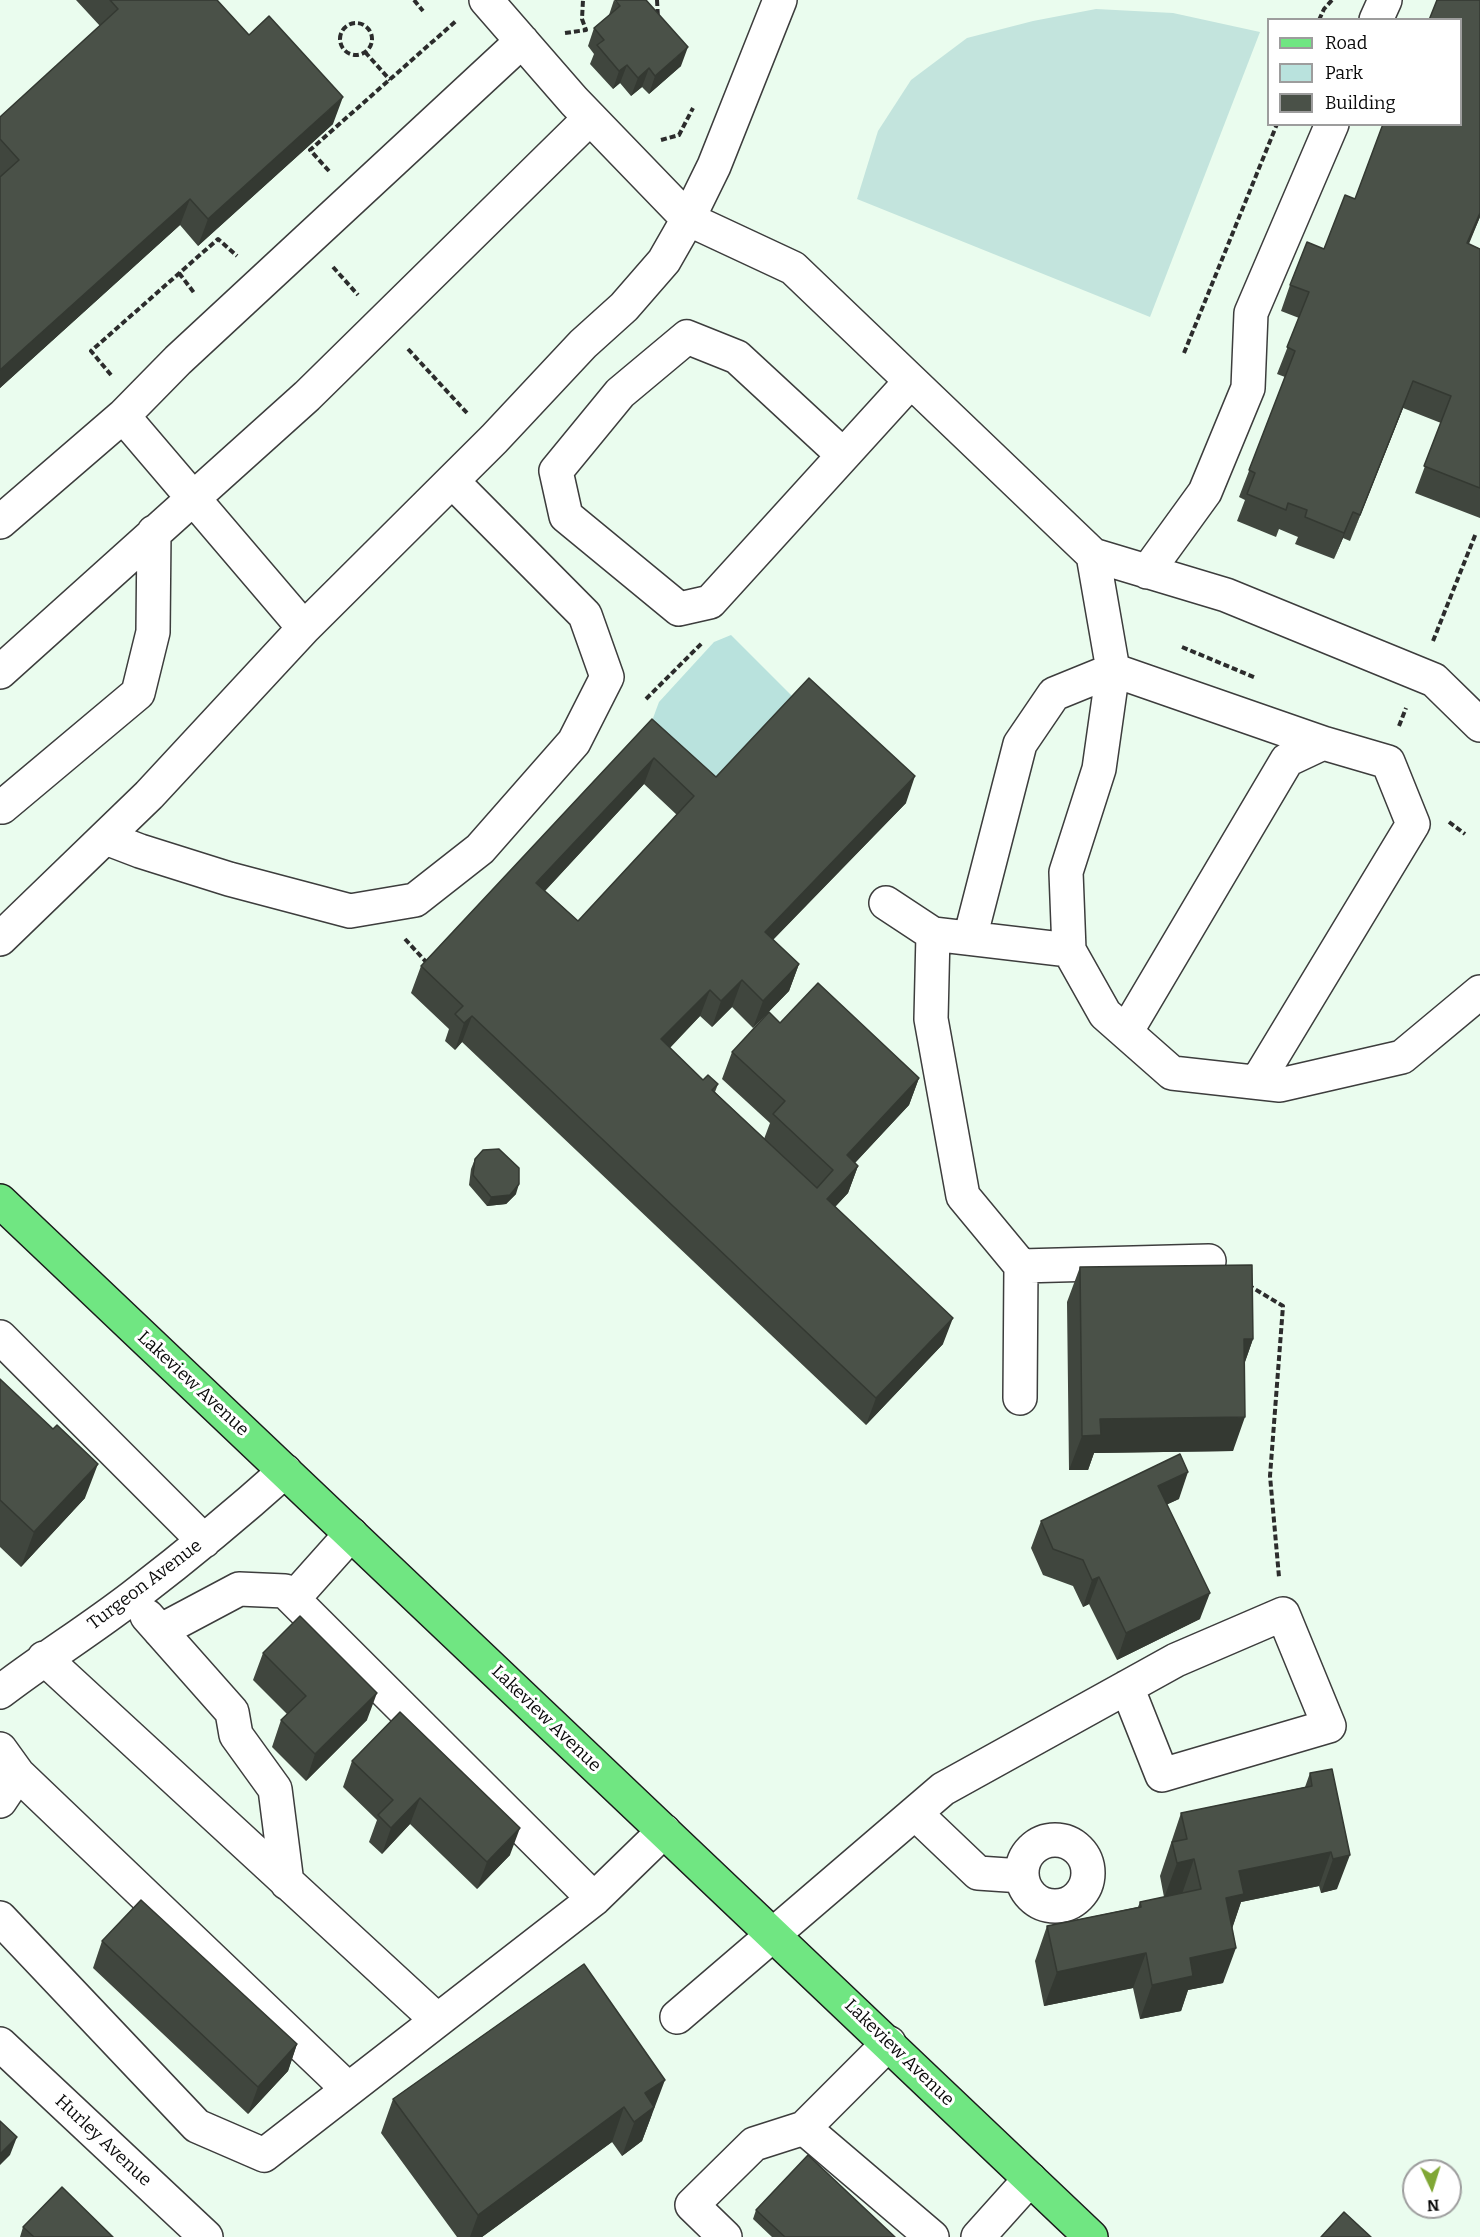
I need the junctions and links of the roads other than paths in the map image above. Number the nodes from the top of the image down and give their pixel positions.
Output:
1 (486, 0) edge
2 (780, 0) edge
3 (1385, 0) edge
4 (1377, 18) edge
5 (522, 41) junction
6 (590, 118) junction
7 (1331, 126) edge
8 (688, 219) junction
9 (911, 381) junction
10 (123, 416) junction
11 (843, 455) junction
12 (453, 481) junction
13 (192, 498) junction
14 (0, 522) edge
15 (154, 532) junction
16 (1093, 555) junction
17 (1147, 572) junction
18 (304, 628) junction
19 (1113, 670) junction
20 (0, 672) edge
21 (1480, 725) edge
22 (1323, 743) junction
23 (0, 804) edge
24 (106, 838) junction
25 (886, 903) dead end
26 (933, 934) junction
27 (969, 938) junction
28 (0, 939) edge
29 (1069, 950) junction
30 (1480, 992) edge
31 (1126, 1032) junction
32 (1257, 1082) junction
33 (0, 1201) edge
34 (1209, 1261) road end
35 (1021, 1266) junction
36 (0, 1337) edge
37 (1020, 1398) dead end
38 (285, 1471) junction
39 (351, 1534) junction
40 (204, 1542) junction
41 (131, 1598) junction
42 (293, 1599) junction
43 (160, 1631) junction
44 (44, 1658) junction
45 (1127, 1687) junction
46 (0, 1692) edge
47 (6, 1775) edge
48 (915, 1813) junction
49 (664, 1832) junction
50 (1022, 1876) dead end
51 (287, 1883) junction
52 (594, 1899) junction
53 (0, 1918) edge
54 (774, 1933) junction
55 (677, 2017) dead end
56 (437, 2020) junction
57 (889, 2043) junction
58 (0, 2044) edge
59 (348, 2089) junction
60 (804, 2127) junction
61 (1030, 2179) junction
62 (708, 2231) edge
63 (206, 2237) edge
64 (932, 2237) edge
65 (978, 2237) edge
66 (1091, 2237) edge

1 - 5 street
2 - 8 street
3 - 4 street
5 - 6 street
5 - 10 street
6 - 8 street
6 - 13 street
7 - 17 street
8 - 9 street
8 - 12 street
9 - 11 street
9 - 16 street
10 - 13 street
10 - 14 street
11 - 11 street
12 - 18 street
12 - 24 street
13 - 15 street
13 - 18 street
15 - 20 street
15 - 23 street
16 - 17 street
16 - 19 street
17 - 21 street
18 - 24 street
19 - 22 street
19 - 27 street
19 - 29 street
22 - 31 street
22 - 32 street
24 - 28 street
25 - 26 street
26 - 27 street
26 - 35 street
27 - 29 street
29 - 31 street
30 - 32 street
31 - 32 street
33 - 38 main road, Lakeview Avenue
34 - 35 street
35 - 37 street
36 - 40 street
38 - 39 main road, Lakeview Avenue
38 - 40 street, Turgeon Avenue
39 - 42 street
39 - 49 main road, Lakeview Avenue
40 - 41 street, Turgeon Avenue
41 - 43 street
41 - 44 street, Turgeon Avenue
42 - 43 street
42 - 52 street
43 - 51 street
44 - 46 street, Turgeon Avenue
44 - 51 street
45 - 45 street
45 - 48 street
47 - 59 street
48 - 50 street
48 - 54 street
49 - 52 street
49 - 54 main road, Lakeview Avenue
51 - 56 street
52 - 56 street
53 - 59 street
54 - 55 street
54 - 57 main road, Lakeview Avenue
56 - 59 street
57 - 60 street
57 - 61 main road, Lakeview Avenue
58 - 63 street, Hurley Avenue
60 - 62 street
60 - 64 street
61 - 65 street
61 - 66 main road, Lakeview Avenue

